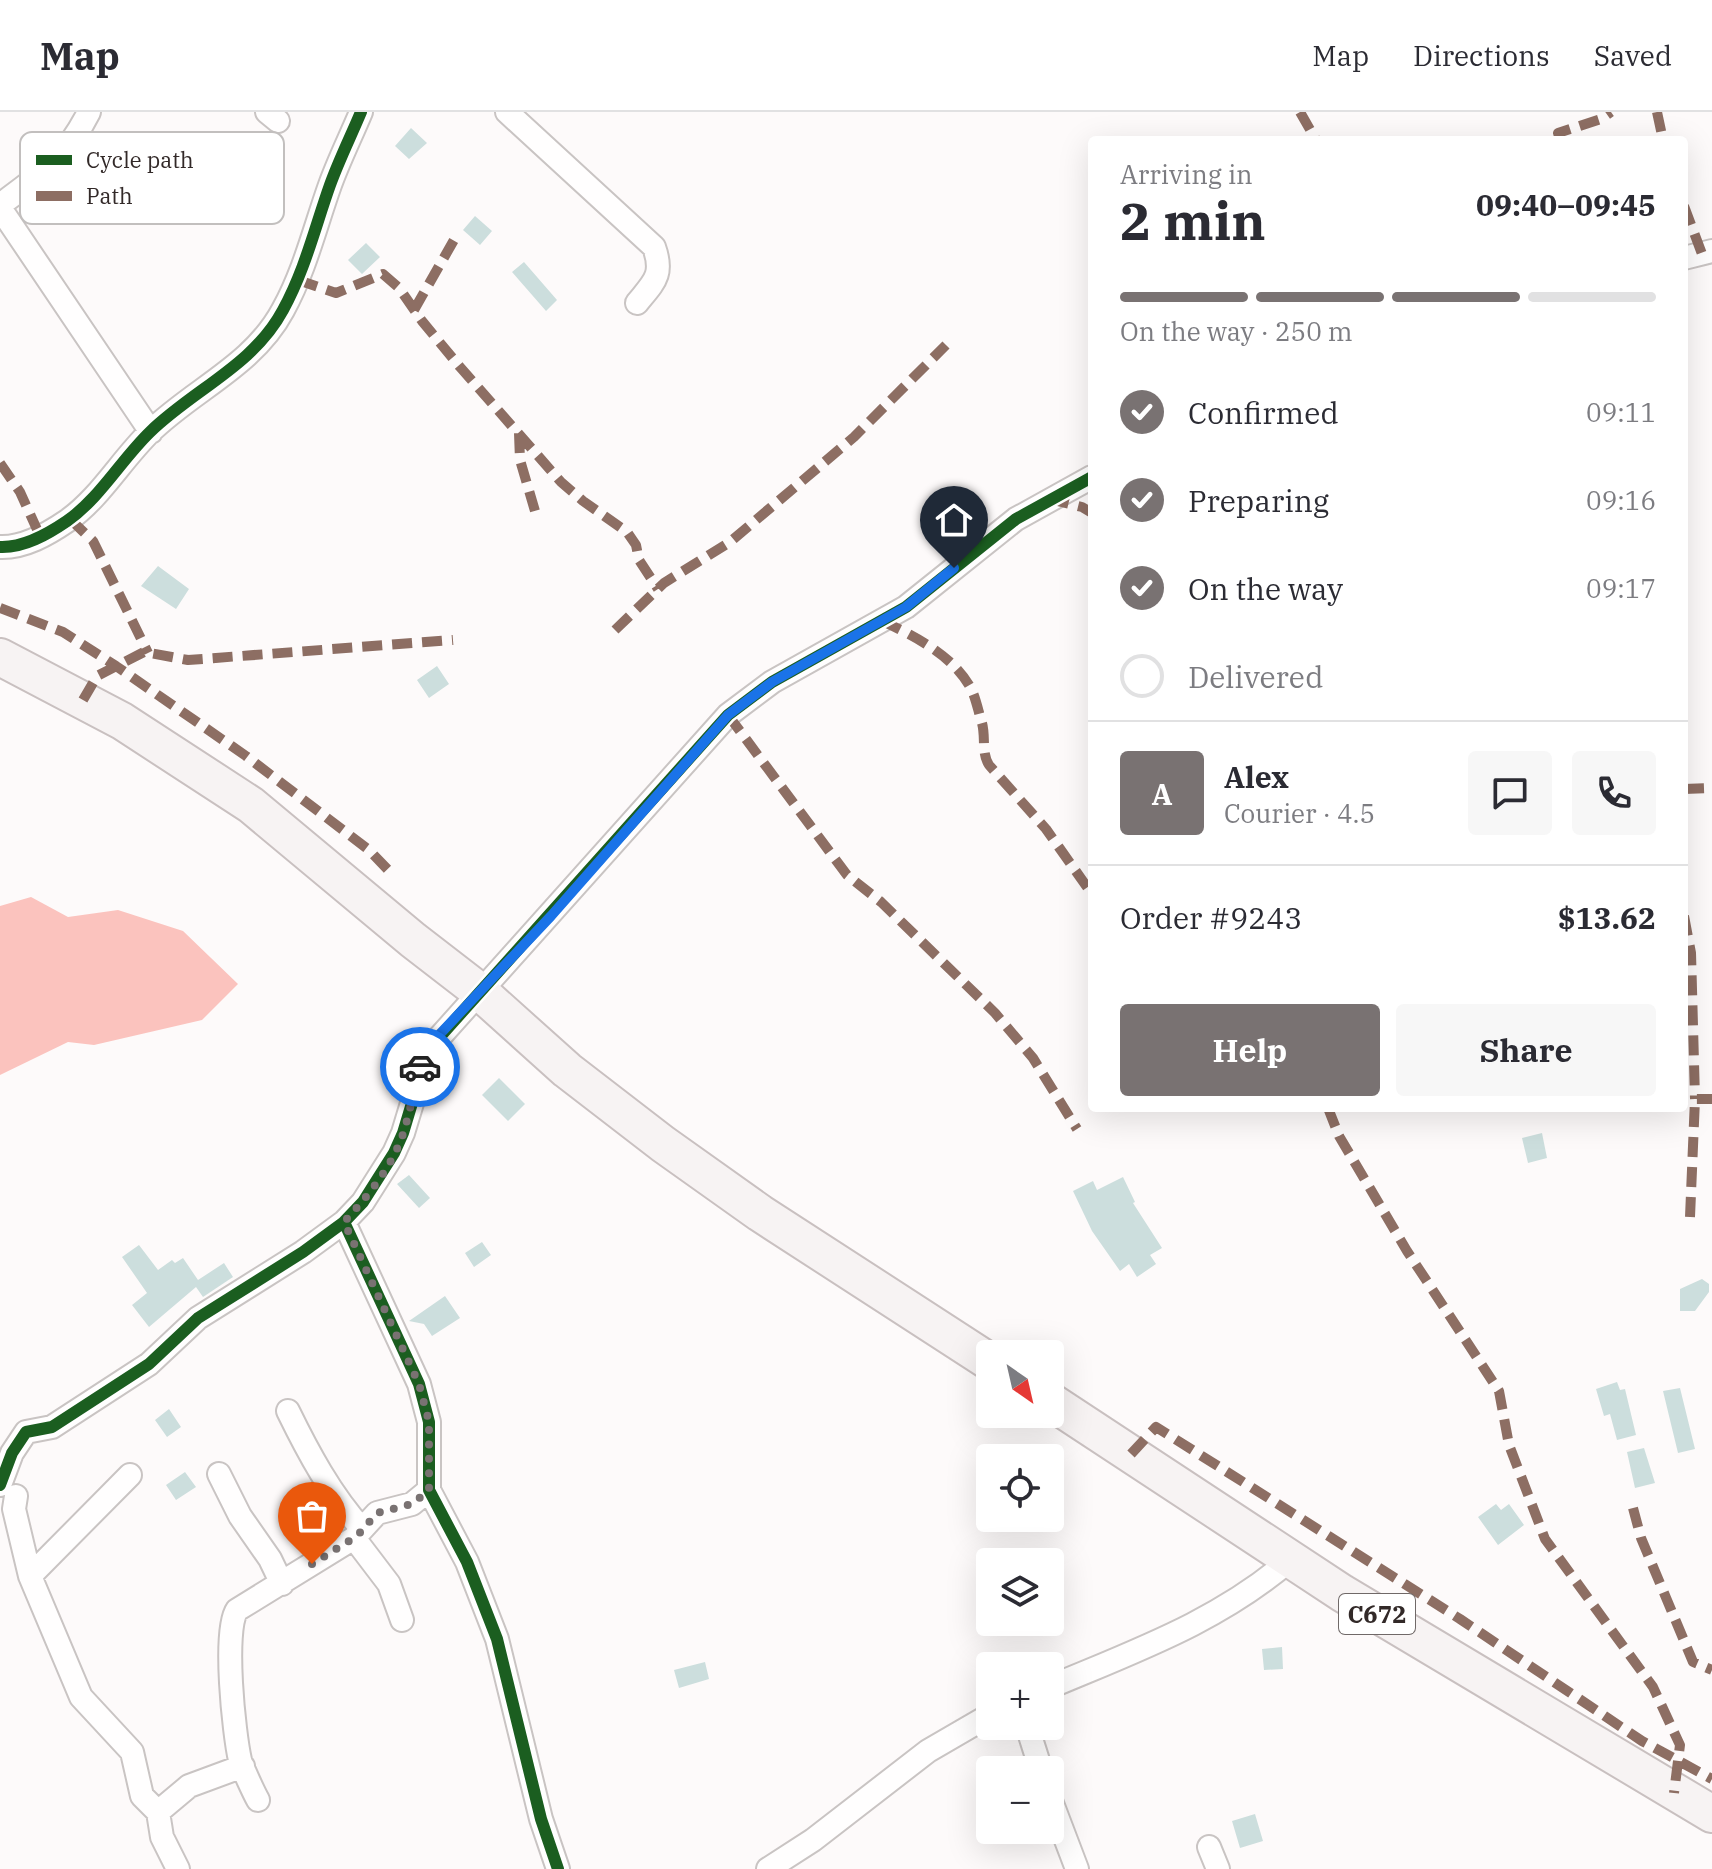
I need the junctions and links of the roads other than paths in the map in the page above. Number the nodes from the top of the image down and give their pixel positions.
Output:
1 (89, 112) edge
2 (361, 112) edge
3 (507, 112) edge
4 (79, 132) edge
5 (20, 191) edge
6 (0, 206) edge
7 (1712, 251) edge
8 (1688, 257) edge
9 (637, 303) dead end
10 (151, 432) junction
11 (1088, 479) edge
12 (0, 547) edge
13 (0, 657) edge
14 (479, 991) junction
15 (344, 1222) junction
16 (976, 1353) edge
17 (1064, 1410) edge
18 (288, 1411) dead end
19 (219, 1474) dead end
20 (130, 1475) dead end
21 (429, 1490) junction
22 (8, 1491) edge
23 (358, 1534) junction
24 (1291, 1559) junction
25 (30, 1576) junction
26 (282, 1584) junction
27 (402, 1620) dead end
28 (1064, 1681) edge
29 (976, 1723) edge
30 (243, 1766) junction
31 (258, 1800) dead end
32 (158, 1812) junction
33 (1712, 1814) edge
34 (1064, 1835) edge
35 (1209, 1847) dead end
36 (178, 1869) edge
37 (558, 1869) edge
38 (768, 1869) edge
39 (1077, 1869) edge
40 (1218, 1869) edge

1 - 4 street
2 - 10 street
3 - 9 street
5 - 6 street
6 - 10 street
7 - 8 street
10 - 12 street
11 - 14 street
13 - 14 main road
14 - 15 street
14 - 16 main road
15 - 21 street
15 - 22 street
17 - 24 main road, C672
18 - 23 street
19 - 26 street
20 - 25 street
21 - 23 street
21 - 37 street
22 - 25 street
23 - 26 street
23 - 27 street
24 - 28 street
24 - 33 main road, C672
25 - 32 street
26 - 30 street
29 - 38 street
30 - 31 street
30 - 32 street
32 - 36 street
34 - 39 street
35 - 40 street

